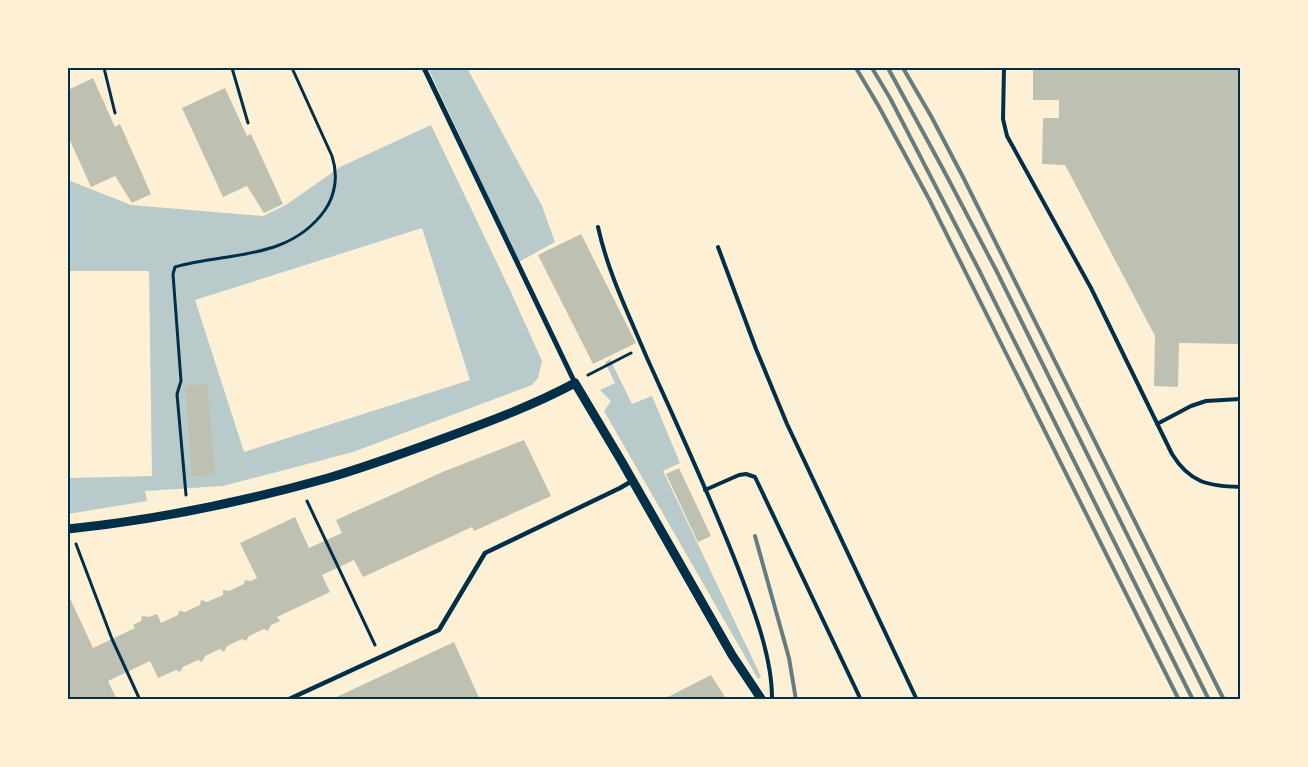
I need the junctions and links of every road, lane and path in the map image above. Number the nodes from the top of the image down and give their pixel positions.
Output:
1 (104, 68) edge
2 (232, 68) edge
3 (292, 68) edge
4 (424, 68) edge
5 (1004, 68) edge
6 (115, 113) dead end
7 (248, 123) dead end
8 (598, 227) dead end
9 (718, 247) dead end
10 (613, 361) dead end
11 (597, 370) dead end
12 (575, 384) junction
13 (1240, 400) edge
14 (1157, 424) junction
15 (632, 481) junction
16 (1240, 487) edge
17 (186, 490) dead end
18 (705, 490) junction
19 (307, 501) dead end
20 (70, 529) edge
21 (381, 657) junction
22 (140, 700) edge
23 (287, 700) edge
24 (762, 700) edge
25 (770, 700) edge
26 (861, 700) edge
27 (918, 700) edge

1 - 6 path
2 - 7 path
3 - 17 path
4 - 12 street
5 - 14 lane
8 - 18 lane
9 - 27 lane
10 - 11 path
12 - 15 street
12 - 20 street
13 - 14 lane
14 - 16 lane
15 - 21 street
15 - 24 street
18 - 25 lane
18 - 26 lane
19 - 21 path
20 - 22 path
21 - 23 street

